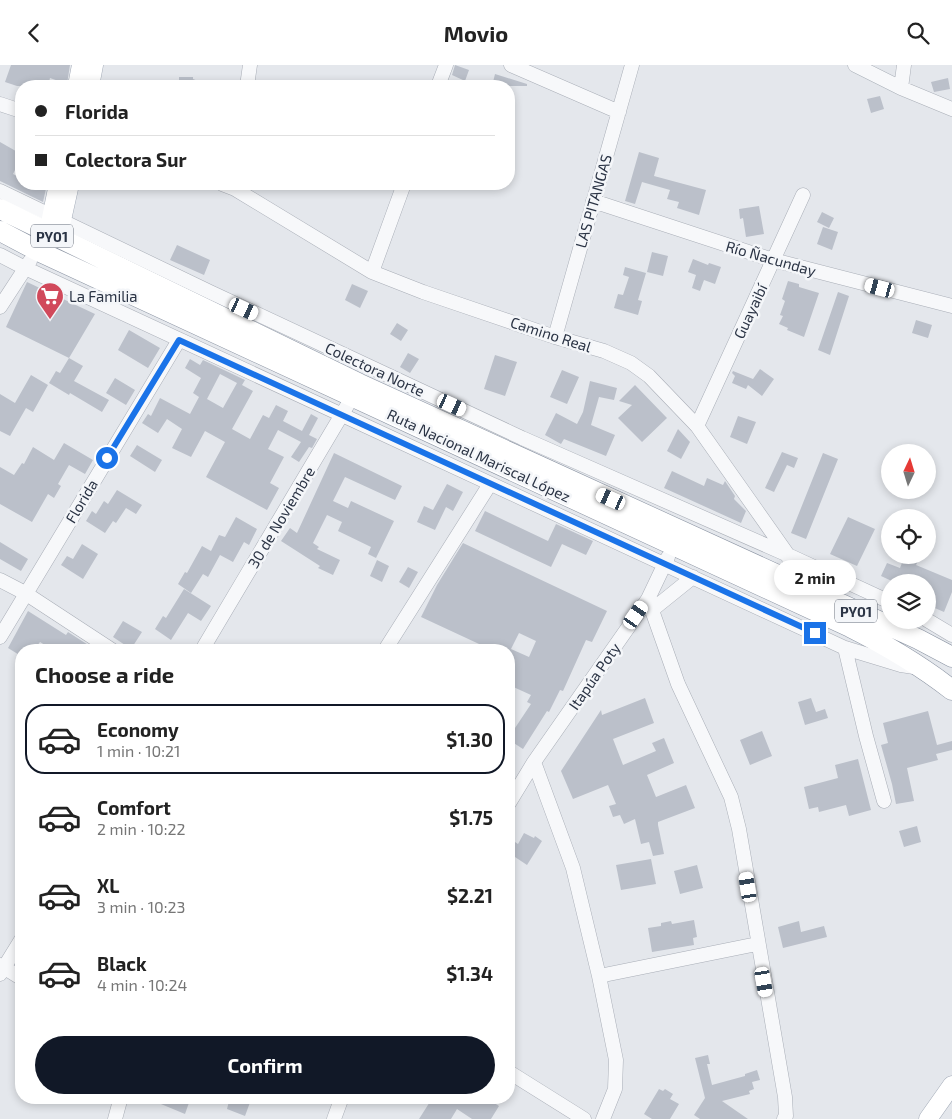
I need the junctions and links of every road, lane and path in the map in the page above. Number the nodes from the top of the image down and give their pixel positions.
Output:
1 (81, 65) edge
2 (94, 65) edge
3 (250, 65) edge
4 (446, 65) edge
5 (511, 65) edge
6 (632, 65) edge
7 (855, 65) edge
8 (904, 65) edge
9 (78, 80) edge
10 (91, 80) edge
11 (248, 80) edge
12 (440, 80) edge
13 (901, 88) junction
14 (0, 104) edge
15 (15, 109) edge
16 (952, 109) edge
17 (619, 112) junction
18 (57, 190) edge
19 (68, 190) edge
20 (237, 190) edge
21 (402, 190) edge
22 (0, 191) edge
23 (803, 195) dead end
24 (593, 201) junction
25 (0, 209) edge
26 (54, 224) junction
27 (0, 231) edge
28 (38, 251) junction
29 (0, 255) edge
30 (773, 261) junction
31 (24, 268) junction
32 (372, 272) junction
33 (0, 307) edge
34 (952, 307) edge
35 (555, 337) junction
36 (179, 340) junction
37 (357, 390) junction
38 (342, 415) junction
39 (697, 426) junction
40 (490, 484) junction
41 (673, 545) junction
42 (788, 555) junction
43 (665, 565) junction
44 (693, 577) junction
45 (0, 580) edge
46 (795, 583) junction
47 (762, 586) junction
48 (25, 593) junction
49 (881, 597) edge
50 (650, 604) junction
51 (753, 605) junction
52 (936, 625) edge
53 (952, 635) edge
54 (0, 637) edge
55 (103, 644) edge
56 (206, 644) edge
57 (389, 644) edge
58 (845, 648) junction
59 (952, 657) edge
60 (925, 669) junction
61 (952, 690) edge
62 (534, 763) junction
63 (515, 793) edge
64 (884, 801) dead end
65 (757, 944) junction
66 (15, 949) edge
67 (1, 969) edge
68 (15, 975) edge
69 (599, 976) junction
70 (515, 1076) edge
71 (952, 1085) edge
72 (119, 1104) edge
73 (339, 1104) edge
74 (115, 1119) edge
75 (334, 1119) edge
76 (584, 1119) edge
77 (603, 1119) edge
78 (784, 1119) edge
79 (928, 1119) edge

1 - 9 main road
2 - 10 main road
3 - 11 street
4 - 12 street
5 - 17 street
6 - 17 street, LAS PITANGAS
7 - 13 street
8 - 13 street
13 - 16 street
14 - 15 street
17 - 24 street, LAS PITANGAS
18 - 26 main road
19 - 26 main road
20 - 32 street, Camino Real
21 - 32 street
22 - 26 street, Colectora Norte
23 - 30 street, Guayaibí
24 - 30 street, Río Ñacunday
24 - 35 street, LAS PITANGAS
25 - 26 highway, Ruta Nacional Mariscal López / PY01
26 - 28 main road
26 - 37 highway, Ruta Nacional Mariscal López / PY01
26 - 42 street, Colectora Norte
27 - 28 highway, Ruta Nacional Mariscal López / PY01
28 - 31 street
28 - 37 highway, Ruta Nacional Mariscal López / PY01
29 - 31 street
30 - 34 street, Río Ñacunday
30 - 39 street, Guayaibí
31 - 33 street
31 - 36 street
32 - 35 street, Camino Real
35 - 39 street, Camino Real
36 - 38 street
36 - 48 street, Florida
37 - 38 street, 30 de Noviembre
37 - 41 highway, Ruta Nacional Mariscal López / PY01
37 - 46 highway, Ruta Nacional Mariscal López / PY01
38 - 40 street
38 - 56 street, 30 de Noviembre
39 - 42 street, Camino Real
40 - 43 street
40 - 57 street
41 - 43 street, Itapúa Poty
41 - 47 highway, Ruta Nacional Mariscal López / PY01
42 - 46 street, Camino Real
42 - 49 street, Colectora Norte
43 - 44 street
43 - 50 street, Itapúa Poty
44 - 50 street
44 - 51 street
45 - 48 street
46 - 59 highway, Ruta Nacional Mariscal López / PY01
47 - 51 street
47 - 60 highway, Ruta Nacional Mariscal López / PY01
48 - 54 street, Florida
48 - 55 street
50 - 62 street, Itapúa Poty
50 - 65 street
51 - 58 street
52 - 53 street
58 - 60 street
58 - 64 street
60 - 61 highway, Ruta Nacional Mariscal López / PY01
62 - 63 street, Itapúa Poty
62 - 69 street
65 - 69 street
65 - 78 street
66 - 67 street
67 - 68 street
69 - 77 street
70 - 76 street
71 - 79 main road
72 - 74 street
73 - 75 street

